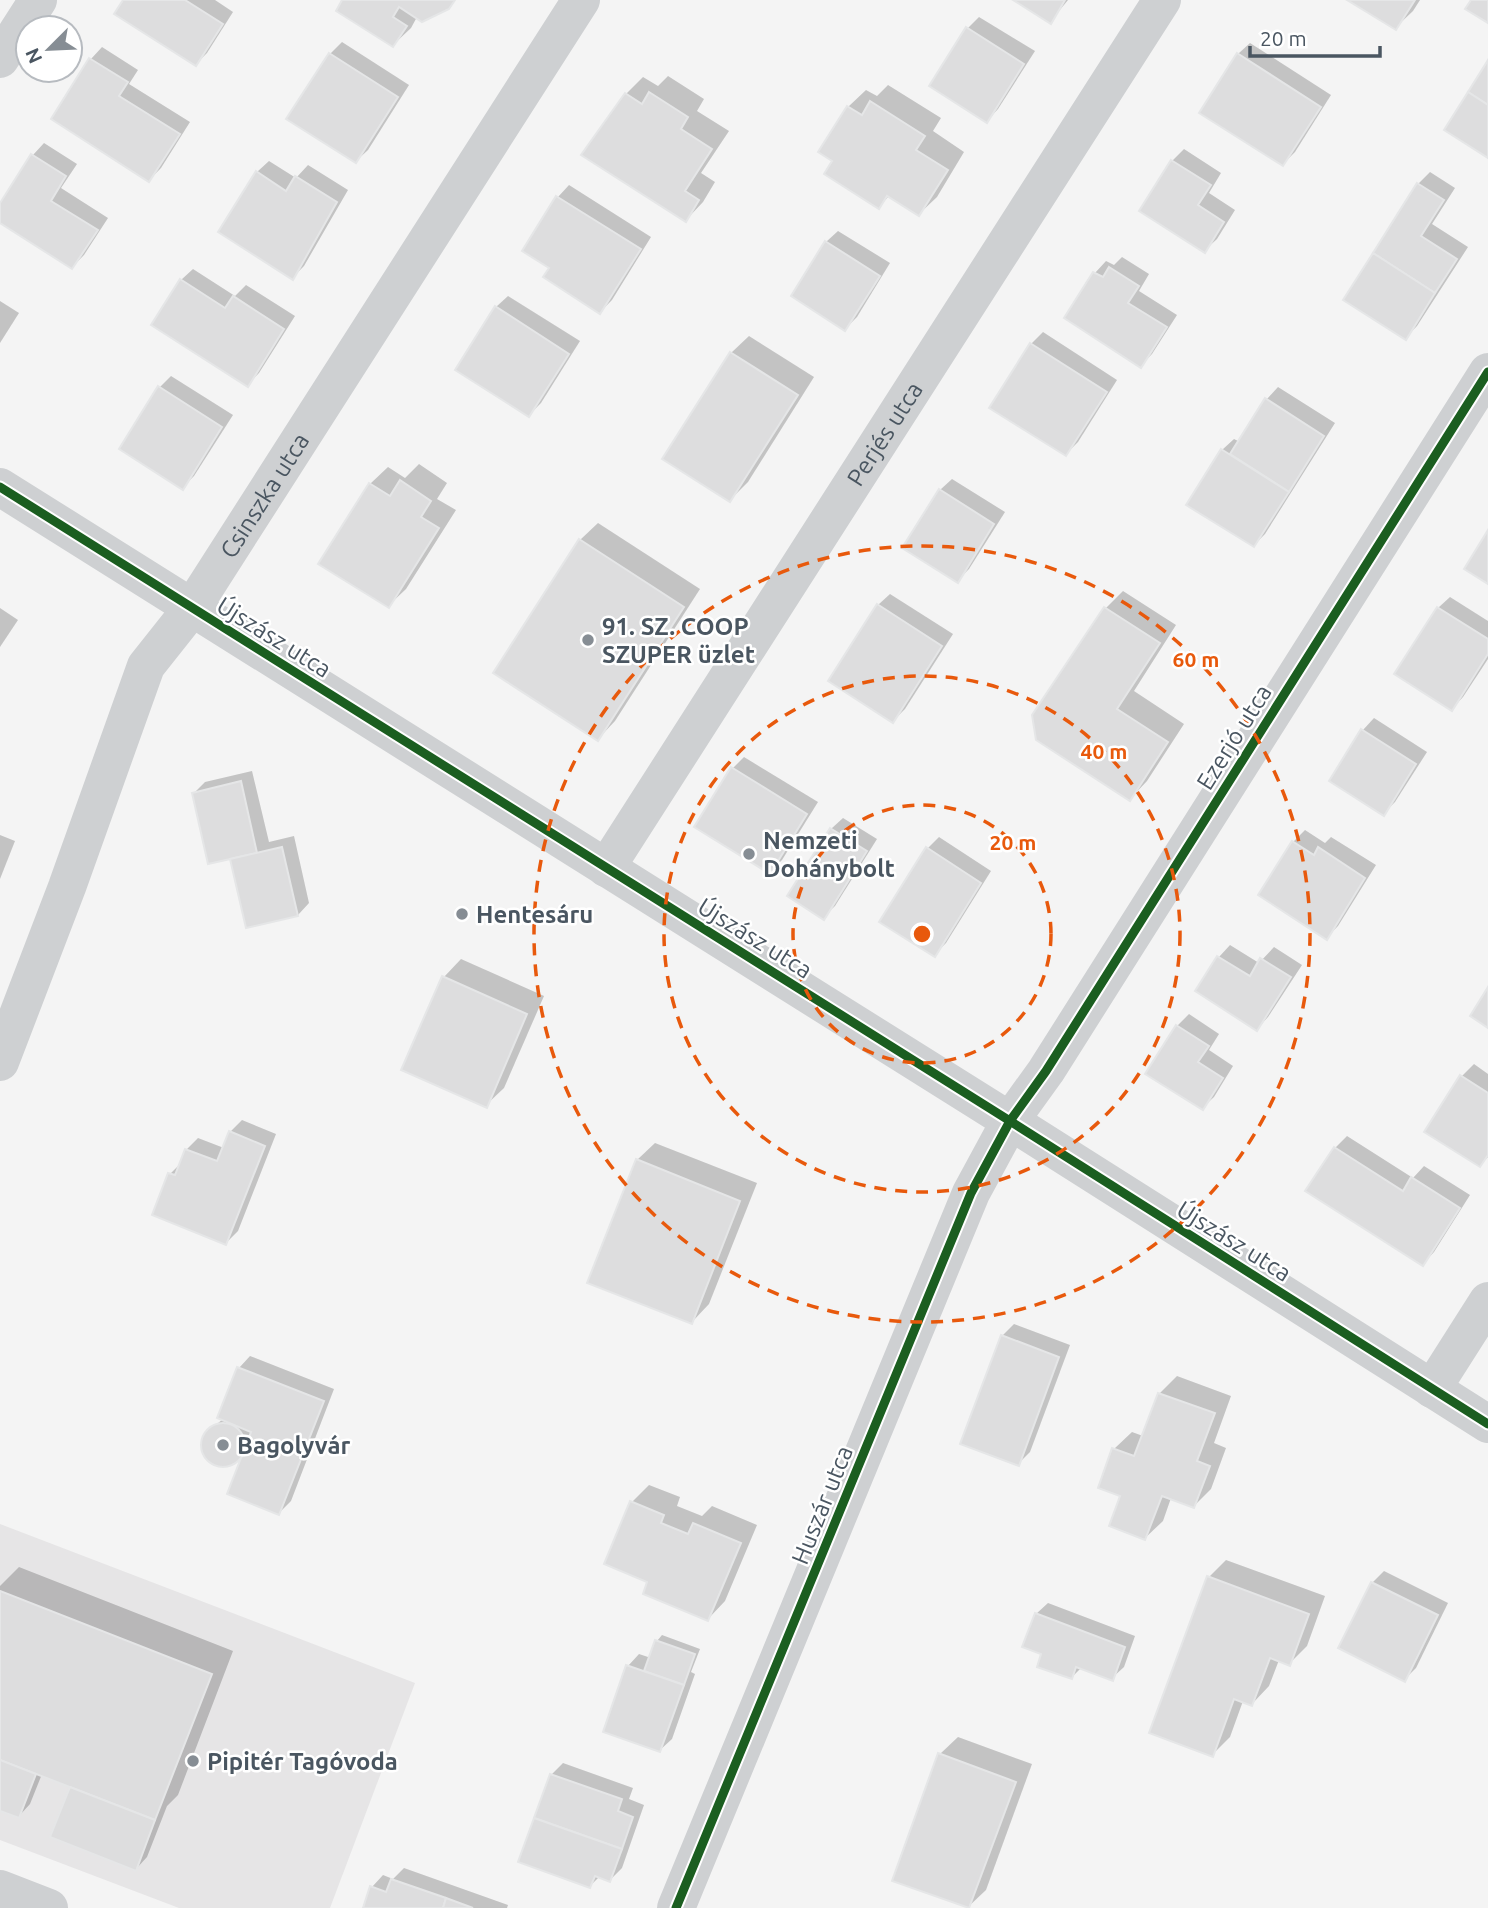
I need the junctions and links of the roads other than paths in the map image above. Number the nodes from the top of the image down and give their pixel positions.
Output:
1 (38, 0) edge
2 (581, 0) edge
3 (1162, 0) edge
4 (0, 59) edge
5 (1488, 372) edge
6 (0, 487) edge
7 (192, 608) junction
8 (606, 868) junction
9 (0, 1062) edge
10 (1010, 1121) junction
11 (1488, 1301) edge
12 (1432, 1389) junction
13 (1488, 1424) edge
14 (0, 1889) edge
15 (49, 1908) edge
16 (677, 1908) edge

1 - 4 street
2 - 7 street, Csinszka utca
3 - 8 street, Perjés utca
5 - 10 street, Ezerjó utca
6 - 7 street, Újszász utca
7 - 8 street, Újszász utca
7 - 9 street, Csinszka utca
8 - 10 street, Újszász utca
10 - 12 street, Újszász utca
10 - 16 street, Huszár utca
11 - 12 street
12 - 13 street, Újszász utca
14 - 15 street

